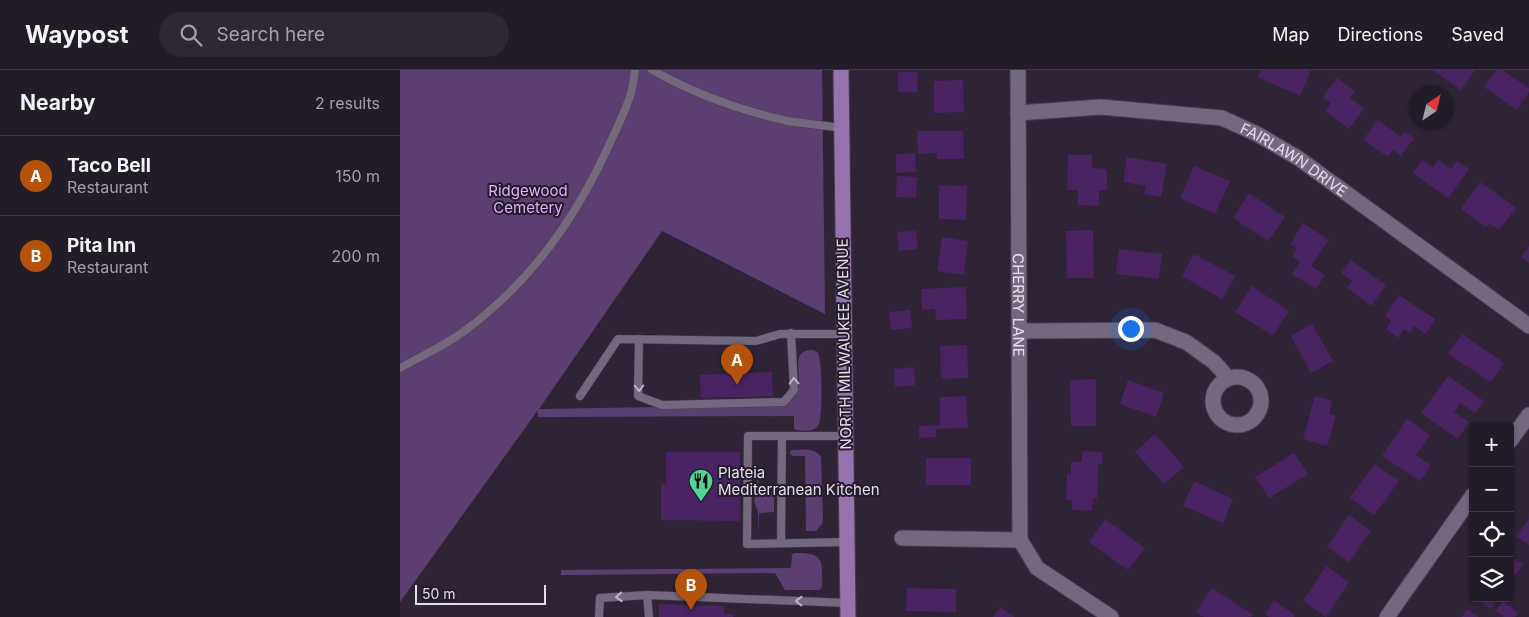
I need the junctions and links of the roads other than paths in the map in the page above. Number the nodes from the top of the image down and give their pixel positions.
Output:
1 (635, 70) edge
2 (652, 70) edge
3 (841, 70) edge
4 (1018, 70) edge
5 (1018, 113) junction
6 (841, 128) junction
7 (1529, 326) edge
8 (1020, 331) junction
9 (791, 333) junction
10 (844, 334) junction
11 (639, 339) junction
12 (400, 368) edge
13 (1228, 378) dead end
14 (580, 396) dead end
15 (1529, 414) edge
16 (1514, 435) edge
17 (782, 436) junction
18 (846, 436) junction
19 (1469, 501) edge
20 (902, 538) dead end
21 (1020, 540) junction
22 (847, 542) junction
23 (781, 543) junction
24 (647, 595) junction
25 (848, 610) edge
26 (598, 617) edge
27 (649, 617) edge
28 (1112, 617) edge
29 (1387, 617) edge

1 - 12 lane
2 - 6 lane
3 - 6 main road, NORTH MILWAUKEE AVENUE
4 - 5 street, CHERRY LANE
5 - 7 street, FAIRLAWN DRIVE
5 - 8 street, CHERRY LANE
6 - 10 main road, NORTH MILWAUKEE AVENUE
8 - 13 street
8 - 21 street, CHERRY LANE
9 - 10 lane
9 - 11 lane
11 -> 9 lane
10 - 18 main road, NORTH MILWAUKEE AVENUE
11 - 14 lane
15 - 16 street
17 - 18 lane
17 - 23 lane
17 - 23 lane
18 - 22 main road, NORTH MILWAUKEE AVENUE
19 - 29 street
20 - 21 street
21 - 28 street
22 - 23 lane
22 - 25 main road, NORTH MILWAUKEE AVENUE
25 -> 24 lane
24 -> 26 lane
24 - 27 lane

